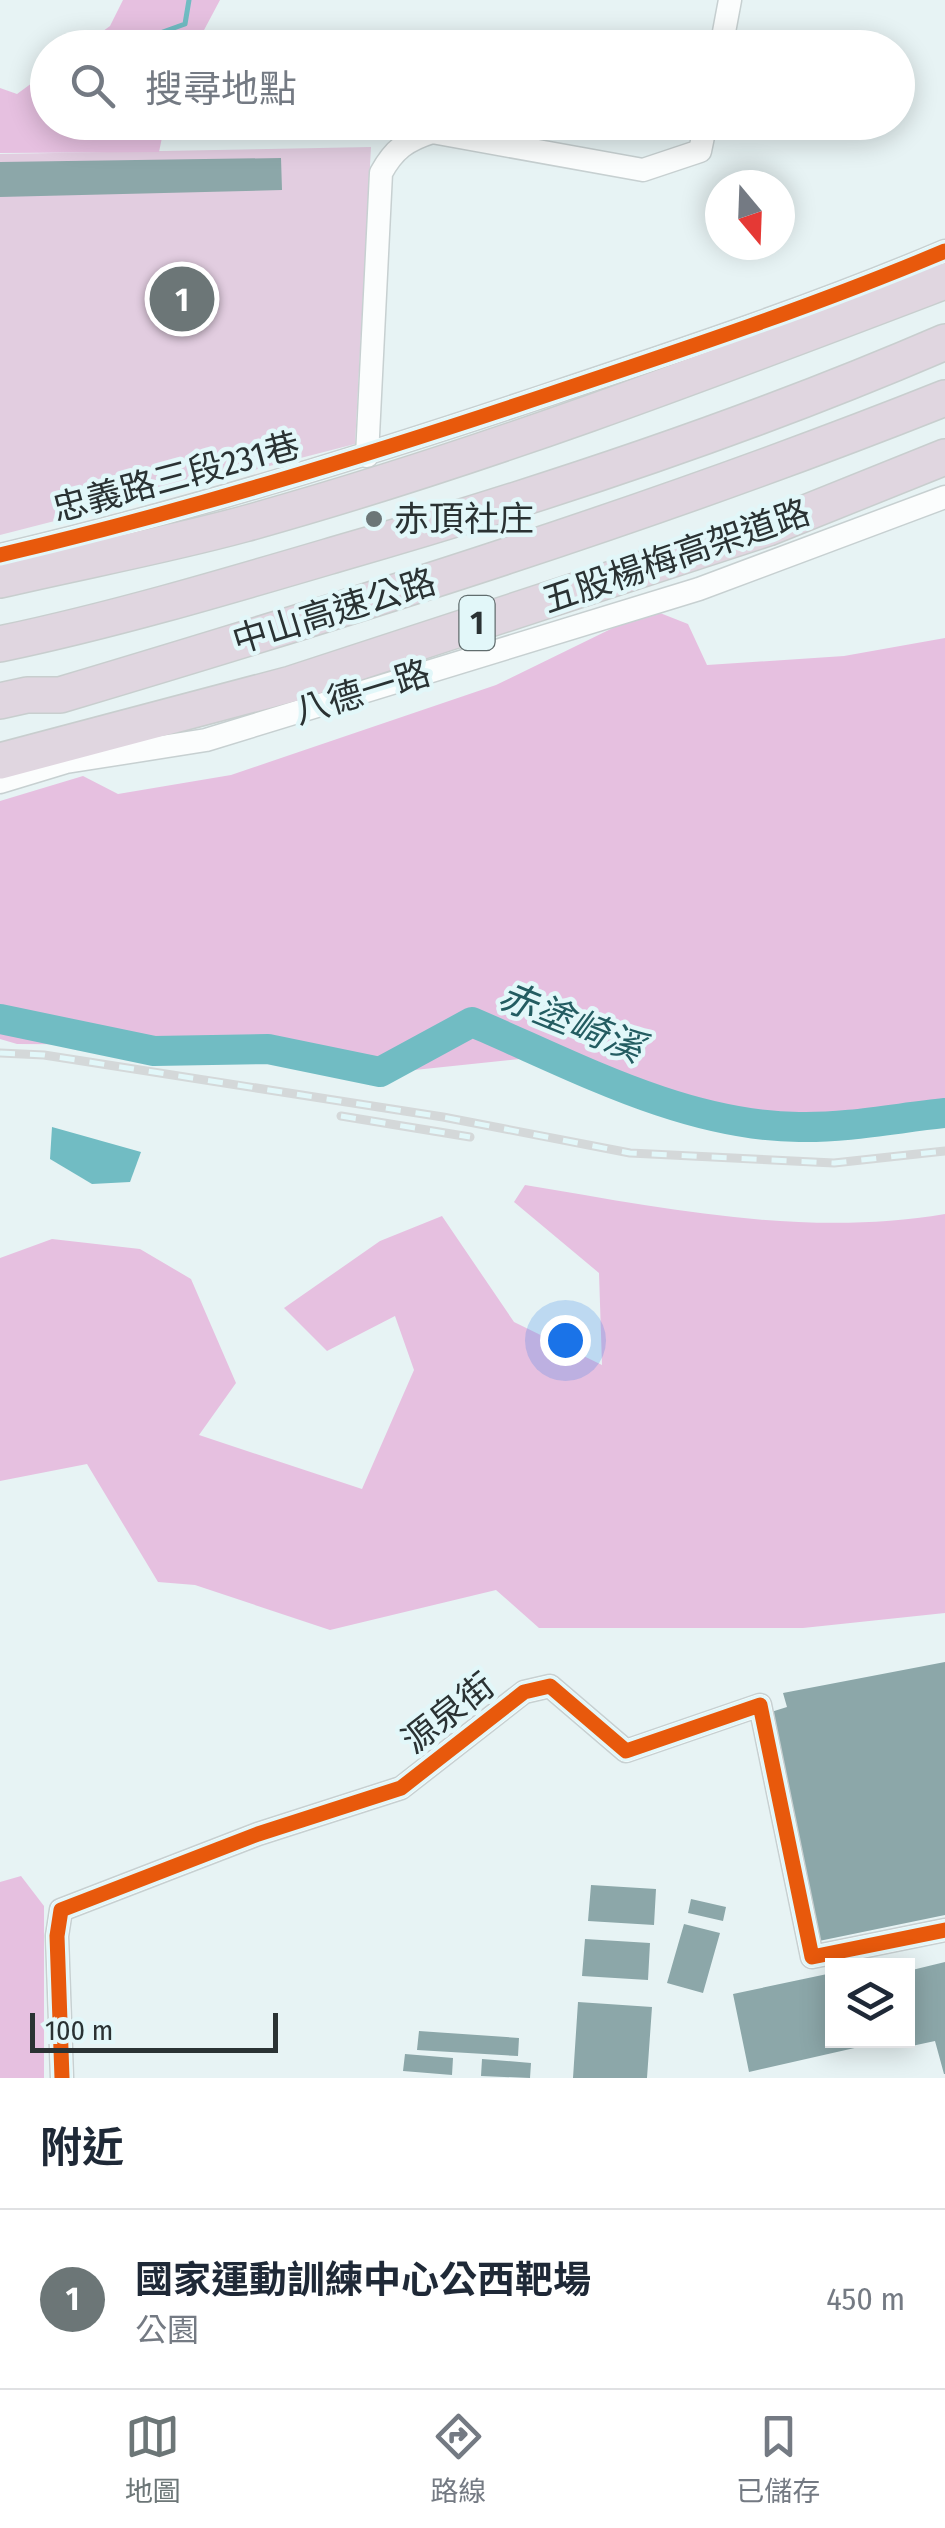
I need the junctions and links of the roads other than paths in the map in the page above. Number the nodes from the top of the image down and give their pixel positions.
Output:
1 (730, 0) edge
2 (724, 30) edge
3 (408, 140) edge
4 (476, 140) edge
5 (702, 140) edge
6 (945, 251) edge
7 (945, 281) edge
8 (945, 342) edge
9 (945, 398) edge
10 (367, 456) junction
11 (945, 457) edge
12 (945, 497) edge
13 (0, 554) edge
14 (0, 580) edge
15 (0, 644) edge
16 (60, 695) junction
17 (0, 701) edge
18 (0, 727) edge
19 (0, 761) edge
20 (0, 782) edge
21 (945, 1930) edge
22 (62, 2078) edge

1 - 2 street
3 - 10 street
4 - 5 street
6 - 10 street, 忠義路三段231巷
7 - 14 highway
8 - 15 highway, 中山高速公路
9 - 16 highway, 中山高速公路 / 1
10 - 13 street, 忠義路三段231巷
11 - 19 highway, 五股楊梅高架道路 / 1
12 - 20 street, 八德一路
16 - 17 highway, 中山高速公路 / 1
16 - 18 highway
21 - 22 street, 源泉街

